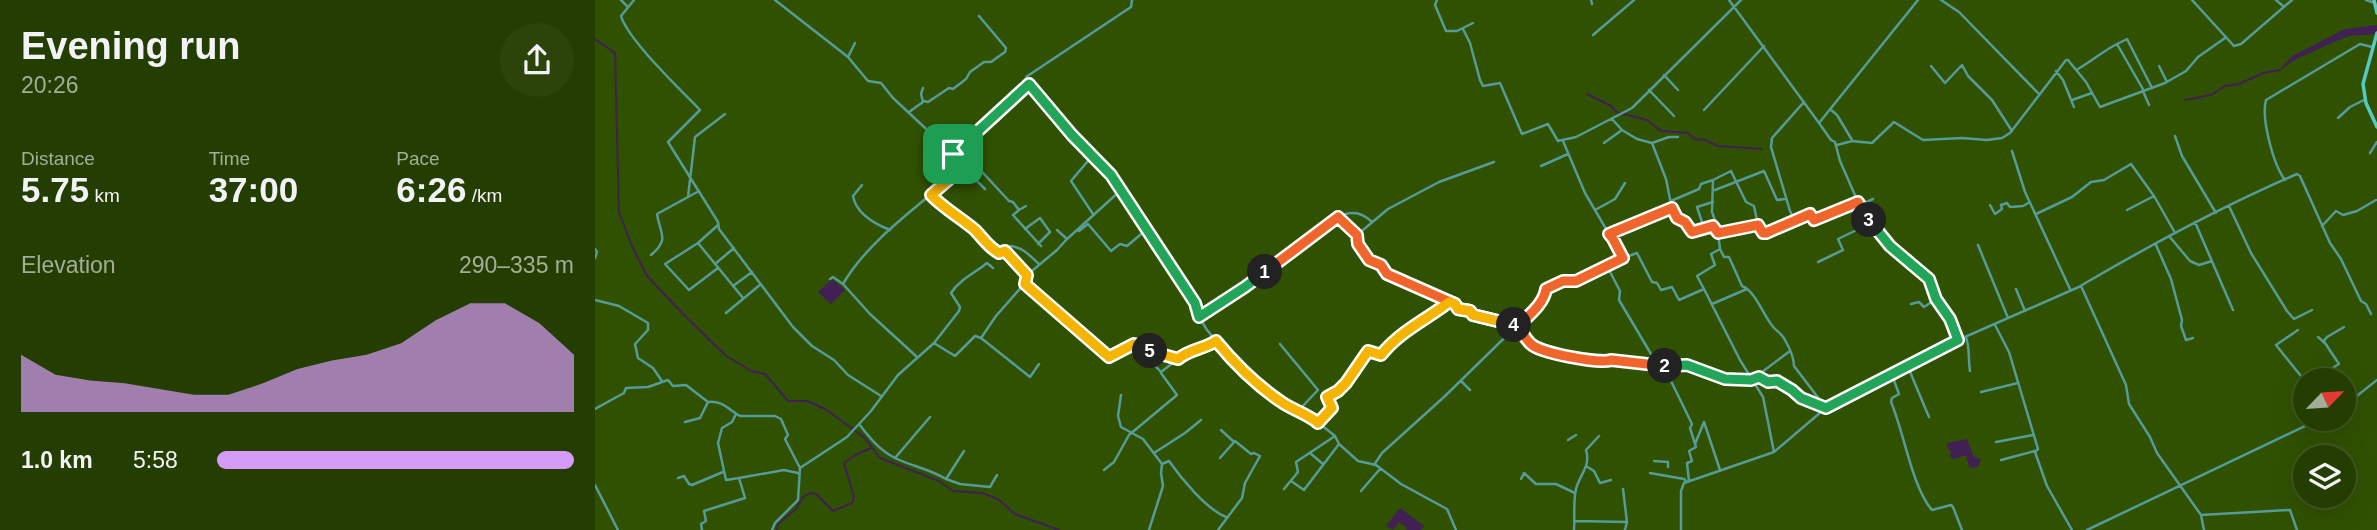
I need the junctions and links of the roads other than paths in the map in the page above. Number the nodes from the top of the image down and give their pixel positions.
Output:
1 (621, 0) edge
2 (634, 0) edge
3 (775, 0) edge
4 (1132, 0) edge
5 (1438, 0) edge
6 (1634, 0) edge
7 (1729, 0) edge
8 (1741, 0) edge
9 (1918, 0) edge
10 (1941, 0) edge
11 (2276, 0) edge
12 (2291, 0) edge
13 (2366, 0) edge
14 (2194, 1) edge
15 (2375, 2) edge
16 (1734, 6) junction
17 (2283, 6) junction
18 (628, 7) junction
19 (2377, 13) edge
20 (979, 16) dead end
21 (1473, 23) dead end
22 (1463, 29) junction
23 (2377, 33) edge
24 (1593, 35) dead end
25 (2225, 38) junction
26 (855, 43) dead end
27 (2117, 44) junction
28 (1764, 46) junction
29 (2375, 48) edge
30 (848, 57) junction
31 (1931, 66) dead end
32 (2159, 66) dead end
33 (2076, 70) junction
34 (2056, 71) junction
35 (1663, 75) junction
36 (2167, 82) junction
37 (1029, 84) junction
38 (923, 88) dead end
39 (2152, 88) junction
40 (1649, 90) junction
41 (1678, 90) dead end
42 (2143, 91) junction
43 (2039, 93) junction
44 (2092, 93) junction
45 (2365, 100) junction
46 (924, 101) junction
47 (2071, 101) junction
48 (1804, 102) junction
49 (2150, 105) dead end
50 (2074, 107) dead end
51 (1830, 109) junction
52 (1704, 110) dead end
53 (909, 112) junction
54 (725, 114) dead end
55 (1674, 116) dead end
56 (2339, 118) dead end
57 (1612, 119) junction
58 (1819, 122) junction
59 (2377, 127) edge
60 (1622, 130) junction
61 (2012, 131) junction
62 (2175, 136) dead end
63 (1678, 137) dead end
64 (1563, 141) junction
65 (1852, 141) junction
66 (2377, 142) edge
67 (1604, 143) dead end
68 (1652, 143) junction
69 (1837, 145) junction
70 (960, 148) junction
71 (2011, 151) dead end
72 (2370, 153) dead end
73 (953, 154) junction
74 (1568, 154) junction
75 (1093, 155) junction
76 (1494, 162) dead end
77 (962, 166) junction
78 (1541, 166) dead end
79 (689, 177) junction
80 (1713, 180) junction
81 (2285, 180) junction
82 (1736, 182) junction
83 (1625, 183) dead end
84 (862, 185) dead end
85 (985, 189) dead end
86 (1121, 190) junction
87 (1714, 190) junction
88 (699, 191) junction
89 (931, 195) junction
90 (2154, 196) junction
91 (688, 197) junction
92 (1786, 199) junction
93 (1873, 199) dead end
94 (2377, 200) edge
95 (1671, 201) junction
96 (1713, 202) junction
97 (2030, 202) junction
98 (1859, 204) junction
99 (1990, 205) dead end
100 (1026, 206) dead end
101 (2229, 206) junction
102 (1672, 208) junction
103 (1019, 210) junction
104 (1595, 210) junction
105 (2127, 210) dead end
106 (2216, 213) junction
107 (2036, 214) junction
108 (1093, 215) junction
109 (1338, 217) junction
110 (1795, 221) junction
111 (1372, 222) junction
112 (2195, 222) junction
113 (1871, 223) junction
114 (718, 225) junction
115 (1758, 225) junction
116 (1713, 226) junction
117 (2322, 226) junction
118 (1704, 228) junction
119 (1025, 229) junction
120 (1079, 229) junction
121 (890, 230) junction
122 (1057, 230) dead end
123 (1146, 230) junction
124 (1718, 233) junction
125 (2174, 233) junction
126 (1609, 234) junction
127 (1357, 235) junction
128 (2169, 236) junction
129 (1067, 239) junction
130 (698, 243) junction
131 (1978, 245) dead end
132 (2156, 245) junction
133 (734, 248) junction
134 (1720, 249) junction
135 (595, 250) edge
136 (1005, 251) junction
137 (651, 255) dead end
138 (595, 258) edge
139 (1623, 258) junction
140 (2212, 261) junction
141 (1818, 262) dead end
142 (715, 264) junction
143 (1039, 264) junction
144 (1607, 266) junction
145 (718, 268) junction
146 (993, 268) dead end
147 (752, 272) junction
148 (1027, 275) junction
149 (830, 279) dead end
150 (761, 284) junction
151 (843, 284) junction
152 (1025, 284) junction
153 (733, 286) junction
154 (2081, 286) junction
155 (1748, 288) junction
156 (1704, 289) junction
157 (2016, 289) dead end
158 (2071, 290) junction
159 (743, 298) junction
160 (1936, 299) junction
161 (595, 300) edge
162 (1449, 302) junction
163 (1712, 304) junction
164 (1910, 304) dead end
165 (2233, 310) dead end
166 (2312, 310) dead end
167 (2025, 311) junction
168 (726, 313) dead end
169 (2371, 314) dead end
170 (1199, 317) junction
171 (2008, 318) junction
172 (1994, 325) junction
173 (1518, 326) junction
174 (2344, 327) dead end
175 (2298, 330) dead end
176 (1966, 337) junction
177 (2318, 337) dead end
178 (981, 338) junction
179 (2193, 338) dead end
180 (1958, 340) junction
181 (1216, 341) junction
182 (2323, 342) junction
183 (934, 343) junction
184 (1280, 344) dead end
185 (1139, 348) junction
186 (1790, 351) junction
187 (917, 357) junction
188 (1178, 359) junction
189 (1039, 364) dead end
190 (1661, 365) junction
191 (1908, 366) junction
192 (2295, 368) edge
193 (2332, 368) edge
194 (1970, 371) dead end
195 (1161, 372) junction
196 (1892, 375) junction
197 (1751, 380) junction
198 (2377, 380) edge
199 (662, 381) junction
200 (1461, 381) junction
201 (2018, 383) junction
202 (1470, 390) dead end
203 (1981, 392) dead end
204 (1121, 395) dead end
205 (881, 396) junction
206 (2356, 397) edge
207 (708, 402) junction
208 (1826, 408) junction
209 (595, 409) edge
210 (1299, 411) junction
211 (736, 414) junction
212 (930, 417) dead end
213 (1929, 417) dead end
214 (1201, 419) dead end
215 (685, 422) dead end
216 (1318, 423) junction
217 (859, 424) junction
218 (1221, 430) dead end
219 (2296, 431) edge
220 (1131, 432) junction
221 (1576, 435) dead end
222 (2032, 435) junction
223 (1335, 436) junction
224 (1599, 436) dead end
225 (1568, 440) dead end
226 (1233, 441) junction
227 (1996, 442) dead end
228 (1339, 444) junction
229 (1695, 444) junction
230 (2038, 449) junction
231 (964, 451) dead end
232 (1774, 452) junction
233 (1154, 453) junction
234 (1310, 453) junction
235 (895, 458) junction
236 (1220, 458) dead end
237 (2001, 460) dead end
238 (1654, 461) dead end
239 (1162, 464) junction
240 (1323, 464) junction
241 (1374, 465) junction
242 (1586, 466) junction
243 (1668, 467) dead end
244 (800, 468) junction
245 (1380, 469) junction
246 (1104, 470) dead end
247 (1720, 470) junction
248 (723, 472) junction
249 (1650, 473) dead end
250 (799, 474) junction
251 (997, 475) dead end
252 (678, 478) dead end
253 (739, 478) junction
254 (1521, 479) dead end
255 (946, 480) junction
256 (1611, 480) dead end
257 (1291, 481) junction
258 (1688, 481) junction
259 (595, 485) edge
260 (2179, 485) junction
261 (1284, 489) dead end
262 (1623, 489) dead end
263 (1361, 491) dead end
264 (1575, 493) junction
265 (2201, 515) junction
266 (1226, 517) junction
267 (1575, 521) junction
268 (1627, 522) junction
269 (618, 530) edge
270 (702, 530) edge
271 (772, 530) edge
272 (1149, 530) edge
273 (1218, 530) edge
274 (1456, 530) edge
275 (1574, 530) edge
276 (1625, 530) edge
277 (1681, 530) edge
278 (1962, 530) edge
279 (2073, 530) edge
280 (2087, 530) edge
281 (2204, 530) edge
282 (2297, 530) edge

1 - 18 street
2 - 18 street
3 - 30 street
4 - 37 street
5 - 22 street
6 - 24 street
7 - 16 street
8 - 16 street
9 - 51 street
10 - 43 street
11 - 17 street
12 - 17 street
13 - 15 street
14 - 25 street
15 - 19 main road
16 - 28 street
16 - 35 street
17 - 25 street
18 - 79 street
20 - 46 street
21 - 22 street
22 - 64 street
23 - 29 main road
25 - 36 street
26 - 30 street
27 - 33 street
27 - 39 street
27 - 42 street
28 - 48 street
28 - 52 street
29 - 45 main road
29 - 81 street
30 - 53 street
31 - 61 street
32 - 36 street
33 - 34 street
33 - 44 street
34 - 43 street
34 - 47 street
35 - 40 street
35 - 41 street
36 - 39 street
37 - 70 street
37 - 75 street
38 - 46 street
39 - 42 street
40 - 55 street
40 - 57 street
42 - 44 street
42 - 49 street
43 - 61 street
44 - 47 street
45 - 56 street
45 - 59 main road
46 - 53 street
47 - 50 street
48 - 58 street
48 - 92 street
51 - 58 street
51 - 65 street
53 - 73 street
54 - 79 street
57 - 60 street
57 - 64 street
58 - 69 street
60 - 67 street
60 - 68 street
61 - 65 street
62 - 106 street
63 - 68 street
64 - 74 street
65 - 69 street
66 - 72 street
68 - 95 street
69 - 98 street
70 - 73 street
70 - 103 street
71 - 97 street
73 - 77 street
74 - 78 street
74 - 104 street
75 - 86 street
75 - 108 street
76 - 111 street
77 - 85 street
77 - 89 street
79 - 88 street
79 - 91 street
80 - 82 street
80 - 87 street
80 - 95 street
81 - 101 street
81 - 117 street
82 - 87 street
82 - 92 street
82 - 115 street
83 - 104 street
84 - 121 street
86 - 108 street
86 - 123 street
87 - 96 street
88 - 91 street
88 - 114 street
89 - 121 street
89 - 136 street
90 - 105 street
90 - 107 street
90 - 125 street
91 - 137 street
92 - 110 street
93 - 98 street
94 - 117 street
95 - 102 street
96 - 116 street
96 - 118 street
97 - 99 street
97 - 107 street
98 - 110 street
98 - 113 street
100 - 103 street
101 - 106 street
101 - 166 street
102 - 118 street
102 - 126 street
103 - 119 street
104 - 126 street
106 - 112 street
107 - 158 street
108 - 120 street
109 - 111 street
109 - 127 street
109 - 170 street
110 - 115 street
111 - 127 street
112 - 125 street
112 - 140 street
113 - 141 street
113 - 160 street
114 - 130 street
114 - 133 street
115 - 124 street
116 - 118 street
116 - 124 street
117 - 169 street
119 - 119 street
120 - 123 street
120 - 129 street
121 - 151 street
122 - 129 street
123 - 170 street
124 - 134 street
125 - 128 street
126 - 139 street
127 - 162 street
128 - 132 street
128 - 140 street
129 - 143 street
130 - 142 street
130 - 145 street
131 - 171 street
132 - 154 street
132 - 179 street
133 - 142 street
133 - 147 street
134 - 155 street
134 - 156 street
135 - 138 street
136 - 143 street
136 - 148 street
139 - 144 street
139 - 156 street
140 - 165 street
142 - 145 street
143 - 148 street
144 - 173 street
144 - 190 street
145 - 153 street
146 - 183 street
147 - 150 street
147 - 153 street
148 - 152 street
149 - 151 street
150 - 159 street
150 - 205 street
151 - 187 street
152 - 178 street
152 - 185 street
153 - 159 street
154 - 158 street
154 - 260 street
155 - 163 street
155 - 186 street
156 - 163 street
157 - 167 street
158 - 167 street
159 - 168 street
160 - 164 street
160 - 180 street
161 - 199 street
162 - 173 street
162 - 216 street
163 - 197 street
167 - 171 street
170 - 181 street
171 - 172 street
172 - 176 street
172 - 201 street
173 - 190 street
173 - 200 street
174 - 182 street
175 - 192 street
176 - 180 street
176 - 194 street
177 - 182 street
178 - 183 street
178 - 189 street
180 - 191 street
181 - 188 street
181 - 210 street
182 - 193 street
183 - 187 street
184 - 210 street
185 - 188 street
185 - 195 street
186 - 197 street
186 - 208 street
187 - 205 street
188 - 195 street
190 - 197 street
190 - 229 street
191 - 196 street
191 - 213 street
195 - 220 street
196 - 208 street
196 - 278 street
197 - 208 street
197 - 232 street
198 - 206 street
199 - 207 street
199 - 209 street
200 - 202 street
200 - 241 street
201 - 203 street
201 - 222 street
204 - 220 street
205 - 217 street
207 - 211 street
207 - 215 street
208 - 232 street
210 - 216 street
211 - 244 street
211 - 248 street
212 - 235 street
214 - 233 street
216 - 223 street
217 - 235 street
217 - 244 street
218 - 226 street
219 - 260 street
220 - 233 street
220 - 246 street
221 - 225 street
222 - 227 street
222 - 230 street
223 - 228 street
223 - 234 street
224 - 242 street
226 - 236 street
226 - 266 street
228 - 240 street
228 - 241 street
229 - 247 street
229 - 258 street
230 - 237 street
230 - 279 street
231 - 255 street
232 - 247 street
233 - 239 street
234 - 240 street
234 - 257 street
235 - 255 street
238 - 243 street
239 - 266 street
239 - 272 street
240 - 257 street
241 - 245 street
242 - 256 street
242 - 264 street
244 - 250 street
245 - 263 street
245 - 274 street
247 - 258 street
248 - 252 street
248 - 253 street
249 - 258 street
250 - 253 street
250 - 271 street
251 - 255 street
253 - 270 street
254 - 264 street
257 - 261 street
258 - 277 street
259 - 269 street
260 - 265 street
260 - 280 street
262 - 268 street
264 - 267 street
265 - 281 street
265 - 282 street
266 - 273 street
267 - 268 street
267 - 275 street
268 - 276 street

